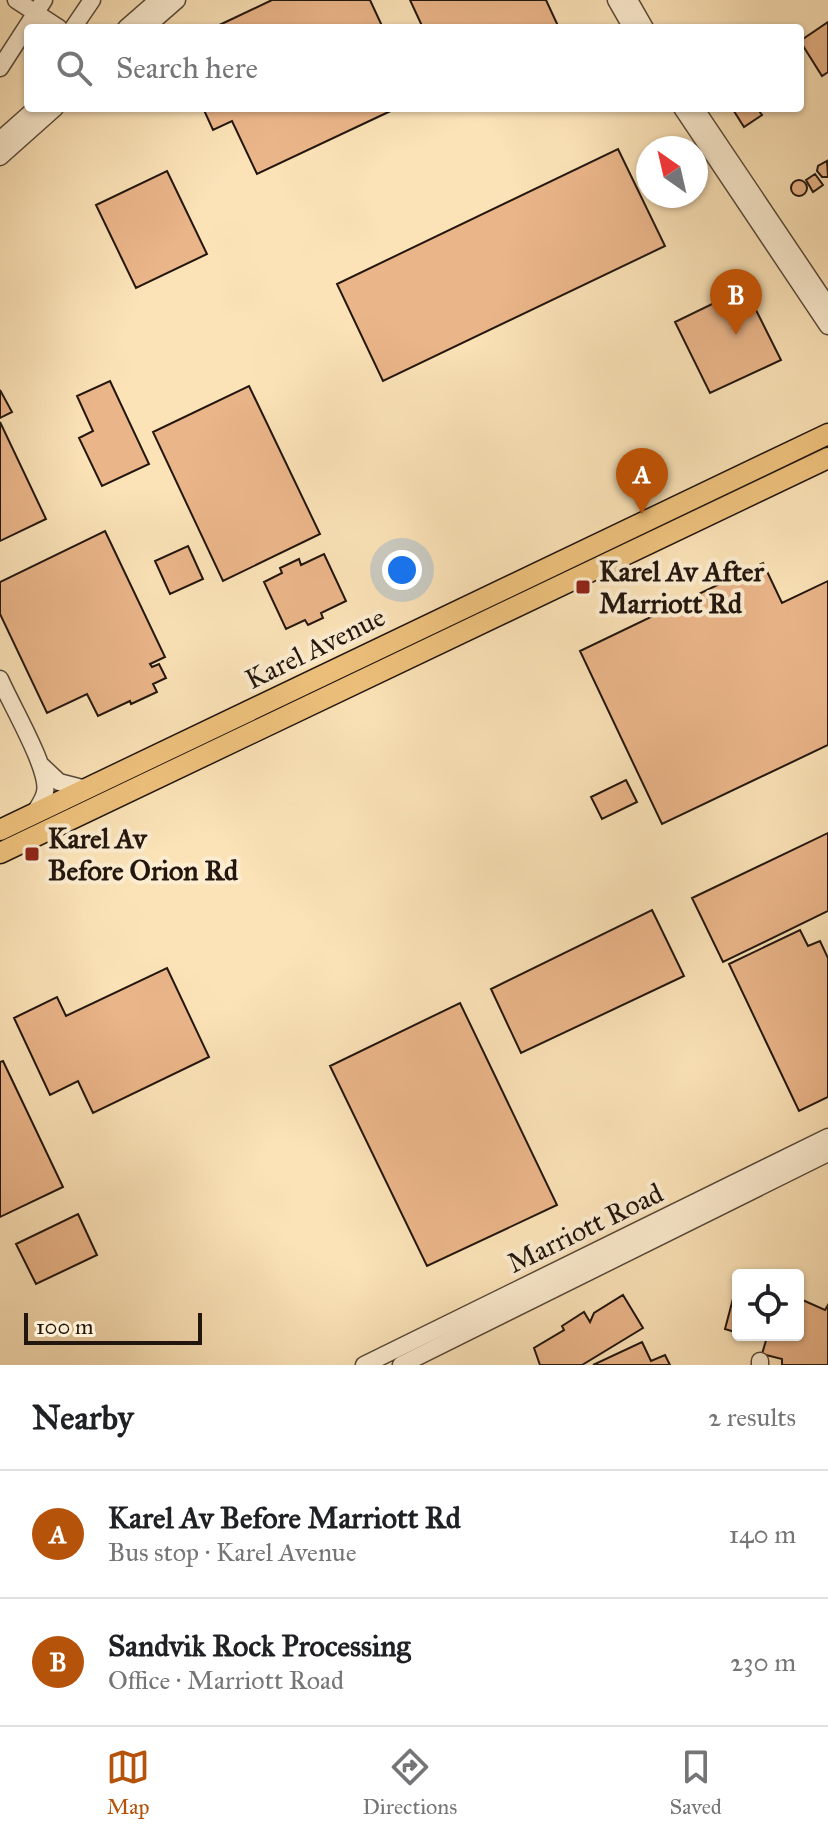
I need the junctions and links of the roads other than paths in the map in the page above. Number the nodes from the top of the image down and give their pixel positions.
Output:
1 (16, 0) edge
2 (92, 0) edge
3 (158, 0) edge
4 (177, 0) edge
5 (616, 0) edge
6 (629, 0) edge
7 (39, 6) edge
8 (28, 24) edge
9 (55, 24) edge
10 (76, 24) edge
11 (131, 24) edge
12 (150, 24) edge
13 (630, 24) edge
14 (643, 24) edge
15 (24, 30) edge
16 (0, 68) edge
17 (32, 112) edge
18 (51, 112) edge
19 (685, 112) edge
20 (698, 112) edge
21 (0, 140) edge
22 (0, 157) edge
23 (828, 306) edge
24 (828, 326) edge
25 (828, 434) edge
26 (828, 458) edge
27 (0, 679) edge
28 (6, 708) edge
29 (41, 765) junction
30 (86, 789) junction
31 (34, 814) junction
32 (0, 830) edge
33 (0, 853) edge
34 (828, 1137) edge
35 (828, 1153) edge
36 (364, 1365) edge
37 (401, 1365) edge

1 - 7 street
2 - 10 street
3 - 11 street
4 - 12 street
5 - 13 street
6 - 14 street
7 - 8 street
7 - 9 street
15 - 16 street
17 - 21 street
18 - 22 street
19 - 24 street
20 - 23 street
25 - 30 main road, Karel Avenue
26 - 33 main road, Karel Avenue
27 - 28 street
28 - 29 street
29 - 30 street
29 - 31 street
30 - 31 main road, Karel Avenue
31 - 32 main road, Karel Avenue
34 - 36 street, Marriott Road
35 - 37 street, Marriott Road

